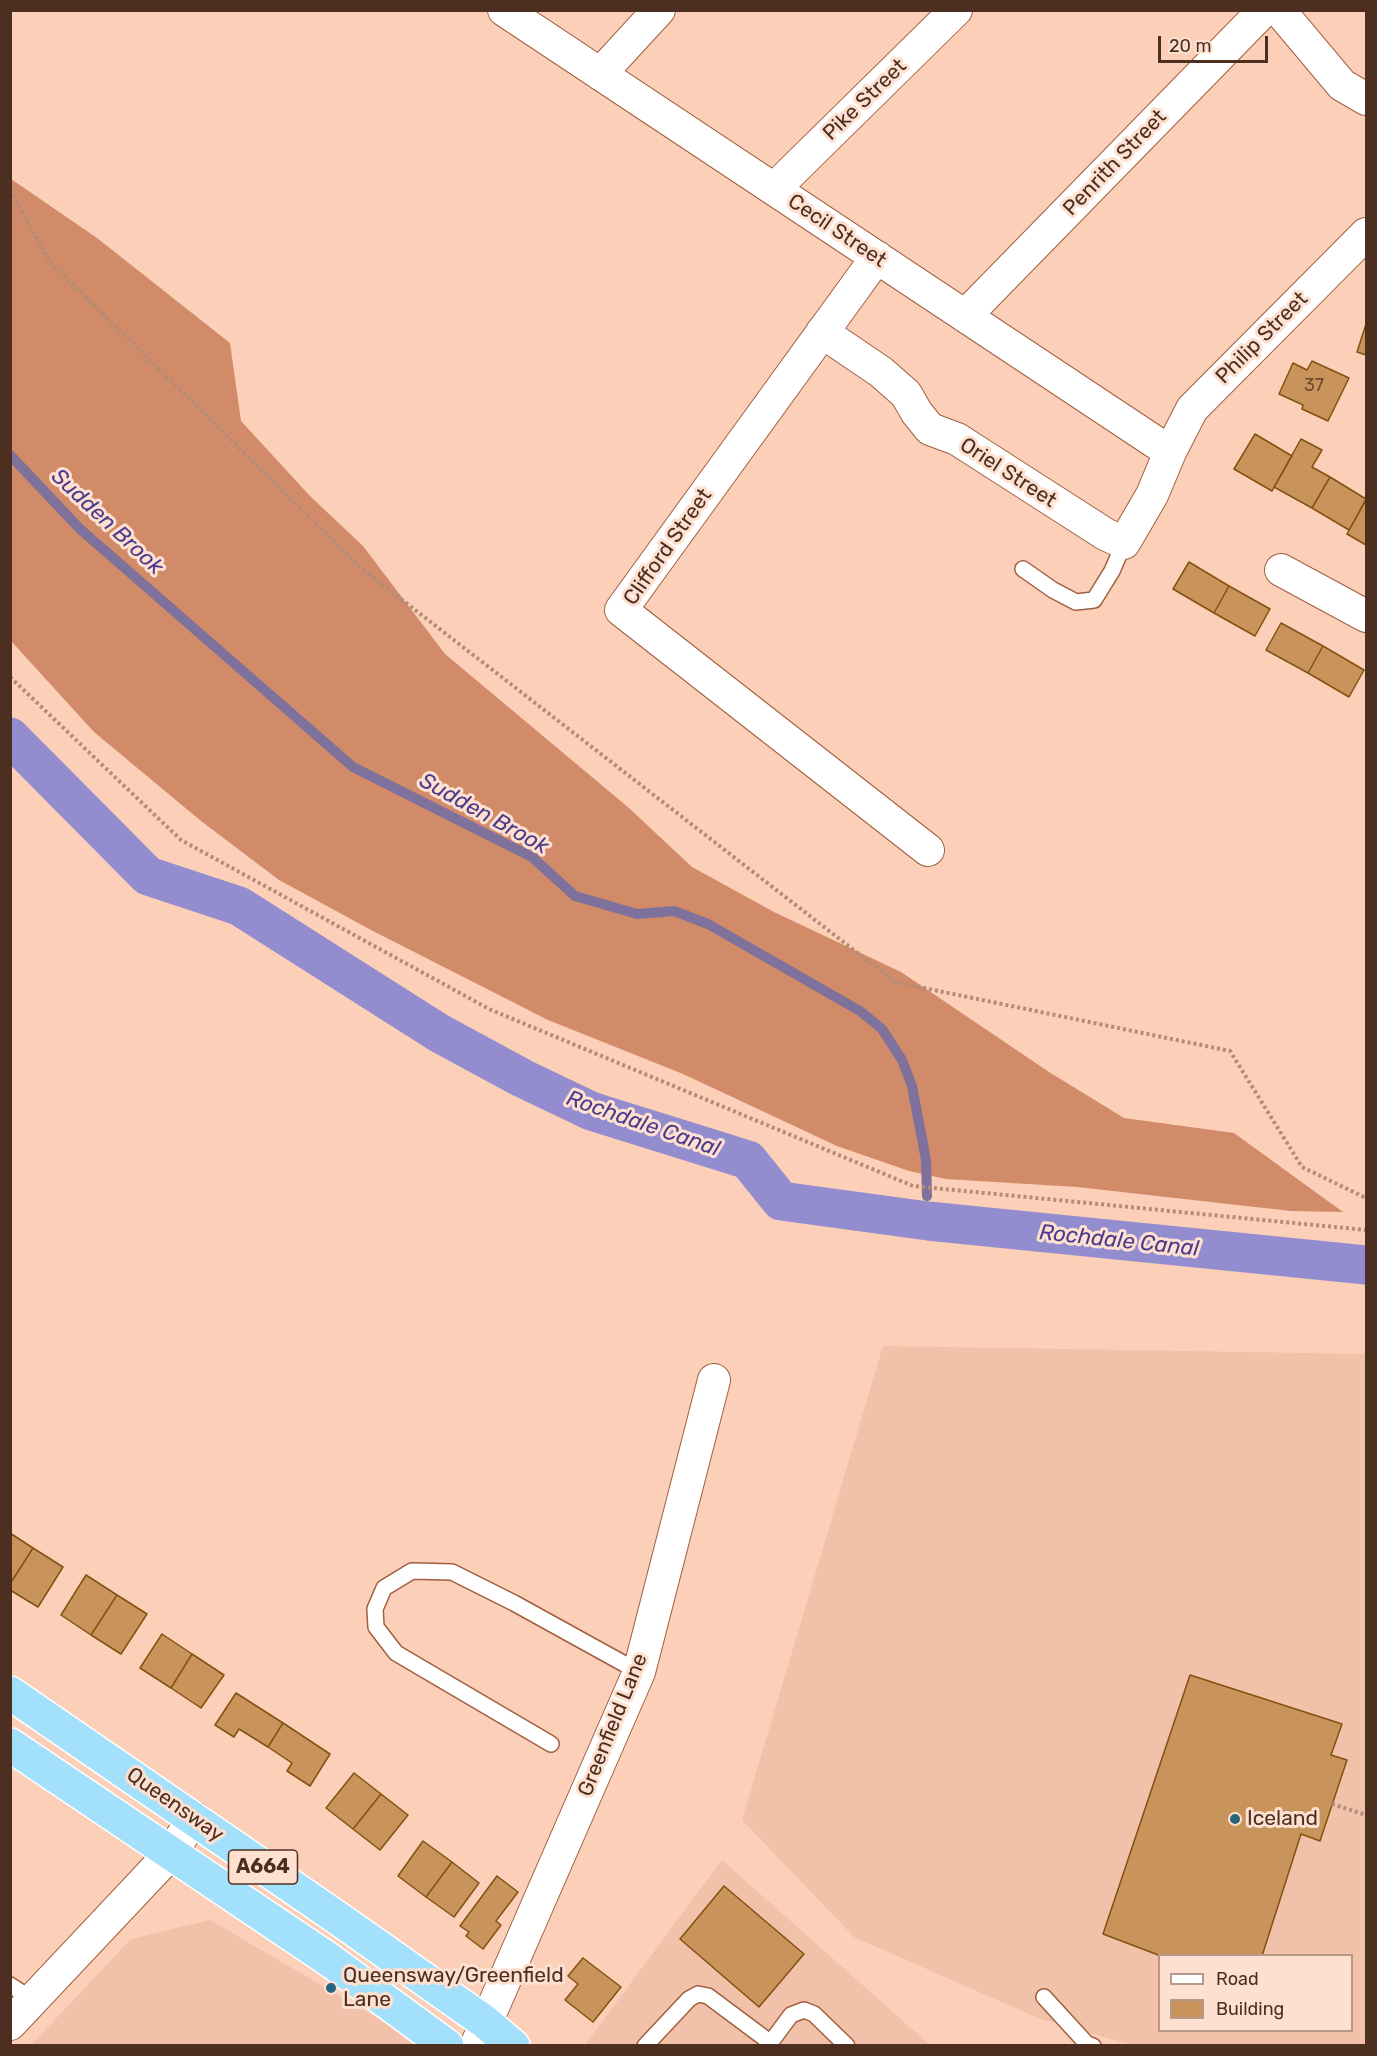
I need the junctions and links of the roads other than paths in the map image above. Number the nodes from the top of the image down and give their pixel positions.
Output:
1 (504, 10) edge
2 (659, 10) edge
3 (956, 10) edge
4 (1264, 10) edge
5 (1279, 10) edge
6 (600, 74) junction
7 (1366, 99) edge
8 (774, 189) junction
9 (1366, 234) edge
10 (877, 257) junction
11 (965, 316) junction
12 (822, 332) junction
13 (1170, 452) junction
14 (1124, 543) junction
15 (1023, 569) dead end
16 (1281, 570) dead end
17 (1366, 616) edge
18 (928, 850) dead end
19 (714, 1380) dead end
20 (639, 1672) junction
21 (10, 1693) edge
22 (550, 1744) dead end
23 (10, 1745) edge
24 (194, 1818) junction
25 (171, 1852) junction
26 (22, 1993) edge
27 (1044, 1998) dead end
28 (10, 2024) edge
29 (481, 2034) edge
30 (770, 2044) edge
31 (447, 2046) edge
32 (513, 2046) edge
33 (645, 2046) edge
34 (847, 2046) edge
35 (1093, 2046) edge

1 - 6 street, Cecil Street
2 - 6 street
3 - 8 street, Pike Street
4 - 11 street, Penrith Street
5 - 7 street
6 - 8 street, Cecil Street
8 - 10 street, Cecil Street
9 - 13 street, Philip Street
10 - 11 street, Cecil Street
10 - 12 street, Clifford Street
11 - 13 street, Cecil Street
12 - 14 street, Oriel Street
12 - 18 street, Clifford Street
13 - 14 street
14 - 15 lane
16 - 17 street
19 - 20 street, Greenfield Lane
20 - 22 lane
20 - 29 street, Greenfield Lane
21 - 24 highway, Queensway / A664
23 - 25 highway, Queensway / A664
24 - 25 street
24 - 29 highway, Queensway / A664
25 - 26 street
25 - 31 highway, Queensway / A664
26 - 28 street
27 - 35 lane
29 - 32 highway, Queensway / A664
30 - 33 lane
30 - 34 lane

